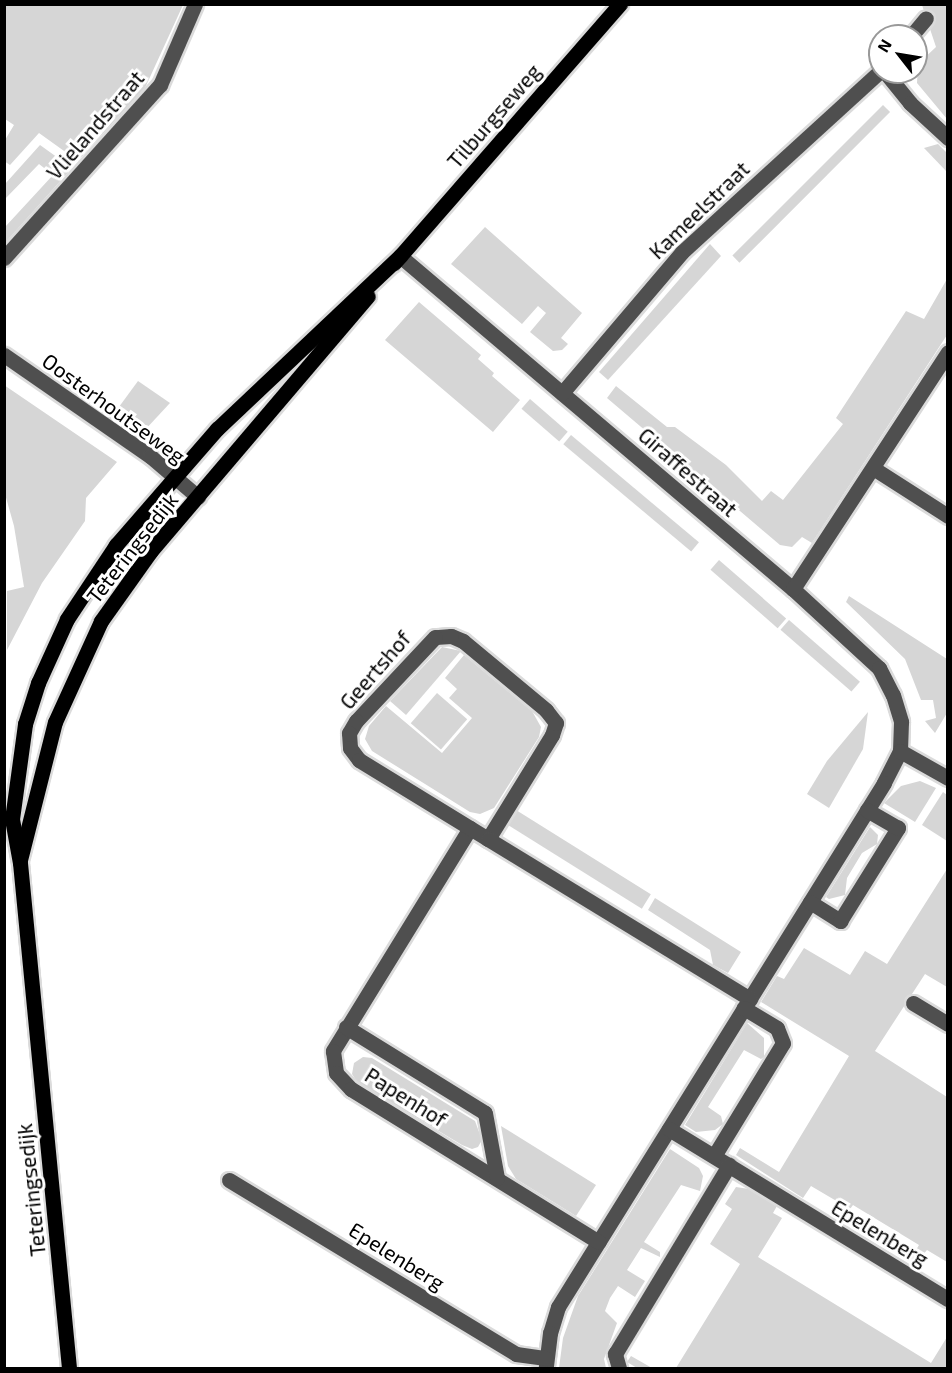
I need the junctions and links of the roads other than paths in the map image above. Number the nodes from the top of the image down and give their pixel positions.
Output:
1 (195, 4) edge
2 (620, 4) edge
3 (926, 18) dead end
4 (921, 24) edge
5 (868, 81) edge
6 (895, 84) edge
7 (948, 138) edge
8 (400, 256) junction
9 (4, 258) edge
10 (948, 352) edge
11 (4, 355) edge
12 (562, 393) junction
13 (873, 468) junction
14 (175, 478) junction
15 (198, 497) junction
16 (948, 516) edge
17 (793, 590) junction
18 (900, 751) junction
19 (947, 776) edge
20 (867, 810) junction
21 (470, 828) junction
22 (488, 839) junction
23 (20, 863) junction
24 (810, 902) junction
25 (747, 1003) junction
26 (913, 1003) dead end
27 (948, 1024) edge
28 (346, 1028) junction
29 (669, 1129) junction
30 (714, 1156) junction
31 (729, 1166) junction
32 (497, 1178) junction
33 (229, 1180) dead end
34 (599, 1242) junction
35 (948, 1299) edge
36 (546, 1363) edge
37 (69, 1368) edge
38 (619, 1368) edge

1 - 9 street, Vlielandstraat
2 - 8 main road, Tilburgseweg
3 - 4 street
5 - 12 street, Kameelstraat
6 - 7 street
8 - 12 street, Giraffestraat
8 - 14 main road, Tilburgseweg
8 - 15 main road, Tilburgseweg
10 - 13 street
11 - 14 street, Oosterhoutseweg
12 - 17 street, Giraffestraat
13 - 16 street
13 - 17 street
14 - 15 street, Oosterhoutseweg
14 - 23 main road, Teteringsedijk
15 - 23 main road, Teteringsedijk
17 - 18 street, Giraffestraat
18 - 19 street
18 - 20 street, Epelenberg
20 - 24 street, Epelenberg
20 - 24 street
21 - 22 street, Geertshof
21 - 22 street, Geertshof
21 - 28 street, Papenhof
22 - 25 street, Geertshof
23 - 37 main road, Teteringsedijk
24 - 25 street, Epelenberg
25 - 29 street, Epelenberg
25 - 30 street
26 - 27 street
28 - 32 street, Papenhof
28 - 32 street, Papenhof
29 - 30 street, Epelenberg
29 - 34 street, Epelenberg
30 - 31 street, Epelenberg
31 - 35 street, Epelenberg
31 - 38 street
32 - 34 street, Papenhof
33 - 36 street, Epelenberg
34 - 36 street, Epelenberg

